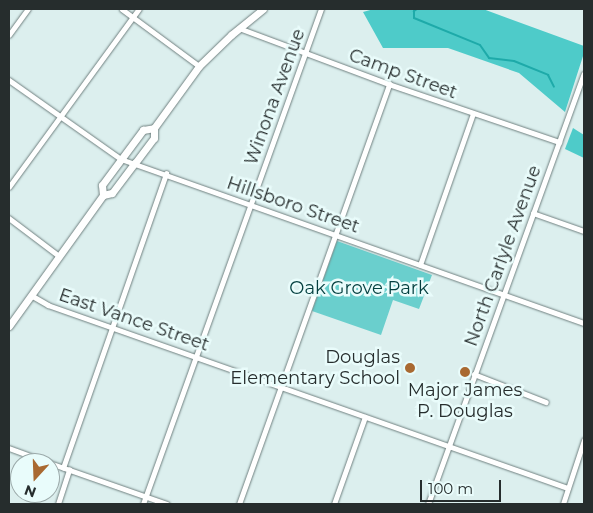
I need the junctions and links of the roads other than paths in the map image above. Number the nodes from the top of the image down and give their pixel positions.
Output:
1 (28, 9) edge
2 (122, 9) edge
3 (139, 9) edge
4 (263, 9) edge
5 (320, 9) edge
6 (133, 17) junction
7 (239, 28) junction
8 (9, 36) edge
9 (305, 53) junction
10 (199, 66) junction
11 (584, 74) edge
12 (9, 80) edge
13 (388, 84) junction
14 (473, 114) junction
15 (60, 117) junction
16 (154, 128) junction
17 (559, 142) junction
18 (121, 159) junction
19 (136, 163) junction
20 (166, 174) junction
21 (9, 187) edge
22 (103, 194) junction
23 (251, 205) junction
24 (533, 213) junction
25 (9, 218) edge
26 (584, 231) edge
27 (335, 234) junction
28 (59, 256) junction
29 (420, 265) junction
30 (504, 294) junction
31 (31, 295) junction
32 (584, 323) edge
33 (9, 326) edge
34 (112, 327) junction
35 (197, 356) junction
36 (474, 374) junction
37 (280, 387) junction
38 (546, 402) dead end
39 (365, 417) junction
40 (584, 440) edge
41 (449, 446) junction
42 (9, 448) edge
43 (23, 453) edge
44 (60, 467) edge
45 (63, 468) junction
46 (69, 470) junction
47 (568, 488) junction
48 (144, 496) junction
49 (58, 504) edge
50 (143, 504) edge
51 (167, 504) edge
52 (238, 504) edge
53 (334, 504) edge
54 (428, 504) edge
55 (563, 504) edge

1 - 8 street
2 - 6 street
3 - 6 street
4 - 7 main road
5 - 9 street, Winona Avenue
6 - 10 street
6 - 15 street
7 - 9 street, Camp Street
7 - 10 main road
9 - 13 street, Camp Street
9 - 23 street, Winona Avenue
10 - 16 main road
11 - 17 street, North Carlyle Avenue
12 - 15 street, Hillsboro Street
13 - 14 street, Camp Street
13 - 27 street
14 - 17 street, Camp Street
14 - 29 street
15 - 18 street, Hillsboro Street
15 - 21 street
16 - 18 main road
16 - 19 main road
17 - 24 street, North Carlyle Avenue
18 - 19 street, Hillsboro Street
18 - 22 main road
19 - 20 street, Hillsboro Street
19 - 22 main road
20 - 23 street, Hillsboro Street
20 - 34 street
22 - 28 main road
23 - 27 street, Hillsboro Street
23 - 35 street, Winona Avenue
24 - 26 street
24 - 30 street, North Carlyle Avenue
25 - 28 street
27 - 29 street, Hillsboro Street
27 - 37 street
28 - 31 main road
29 - 30 street, Hillsboro Street
30 - 32 street, Hillsboro Street
30 - 36 street, North Carlyle Avenue
31 - 33 main road
31 - 34 street, East Vance Street
34 - 35 street, East Vance Street
34 - 45 street
35 - 37 street, East Vance Street
35 - 48 street, Winona Avenue
36 - 38 street
36 - 41 street, North Carlyle Avenue
37 - 39 street, East Vance Street
37 - 52 street
39 - 41 street, East Vance Street
39 - 53 street
40 - 47 street
41 - 47 street, East Vance Street
41 - 54 street, North Carlyle Avenue
42 - 43 street
44 - 45 street
45 - 46 street
46 - 48 street
46 - 49 street
47 - 55 street
48 - 50 street, Winona Avenue
48 - 51 street

